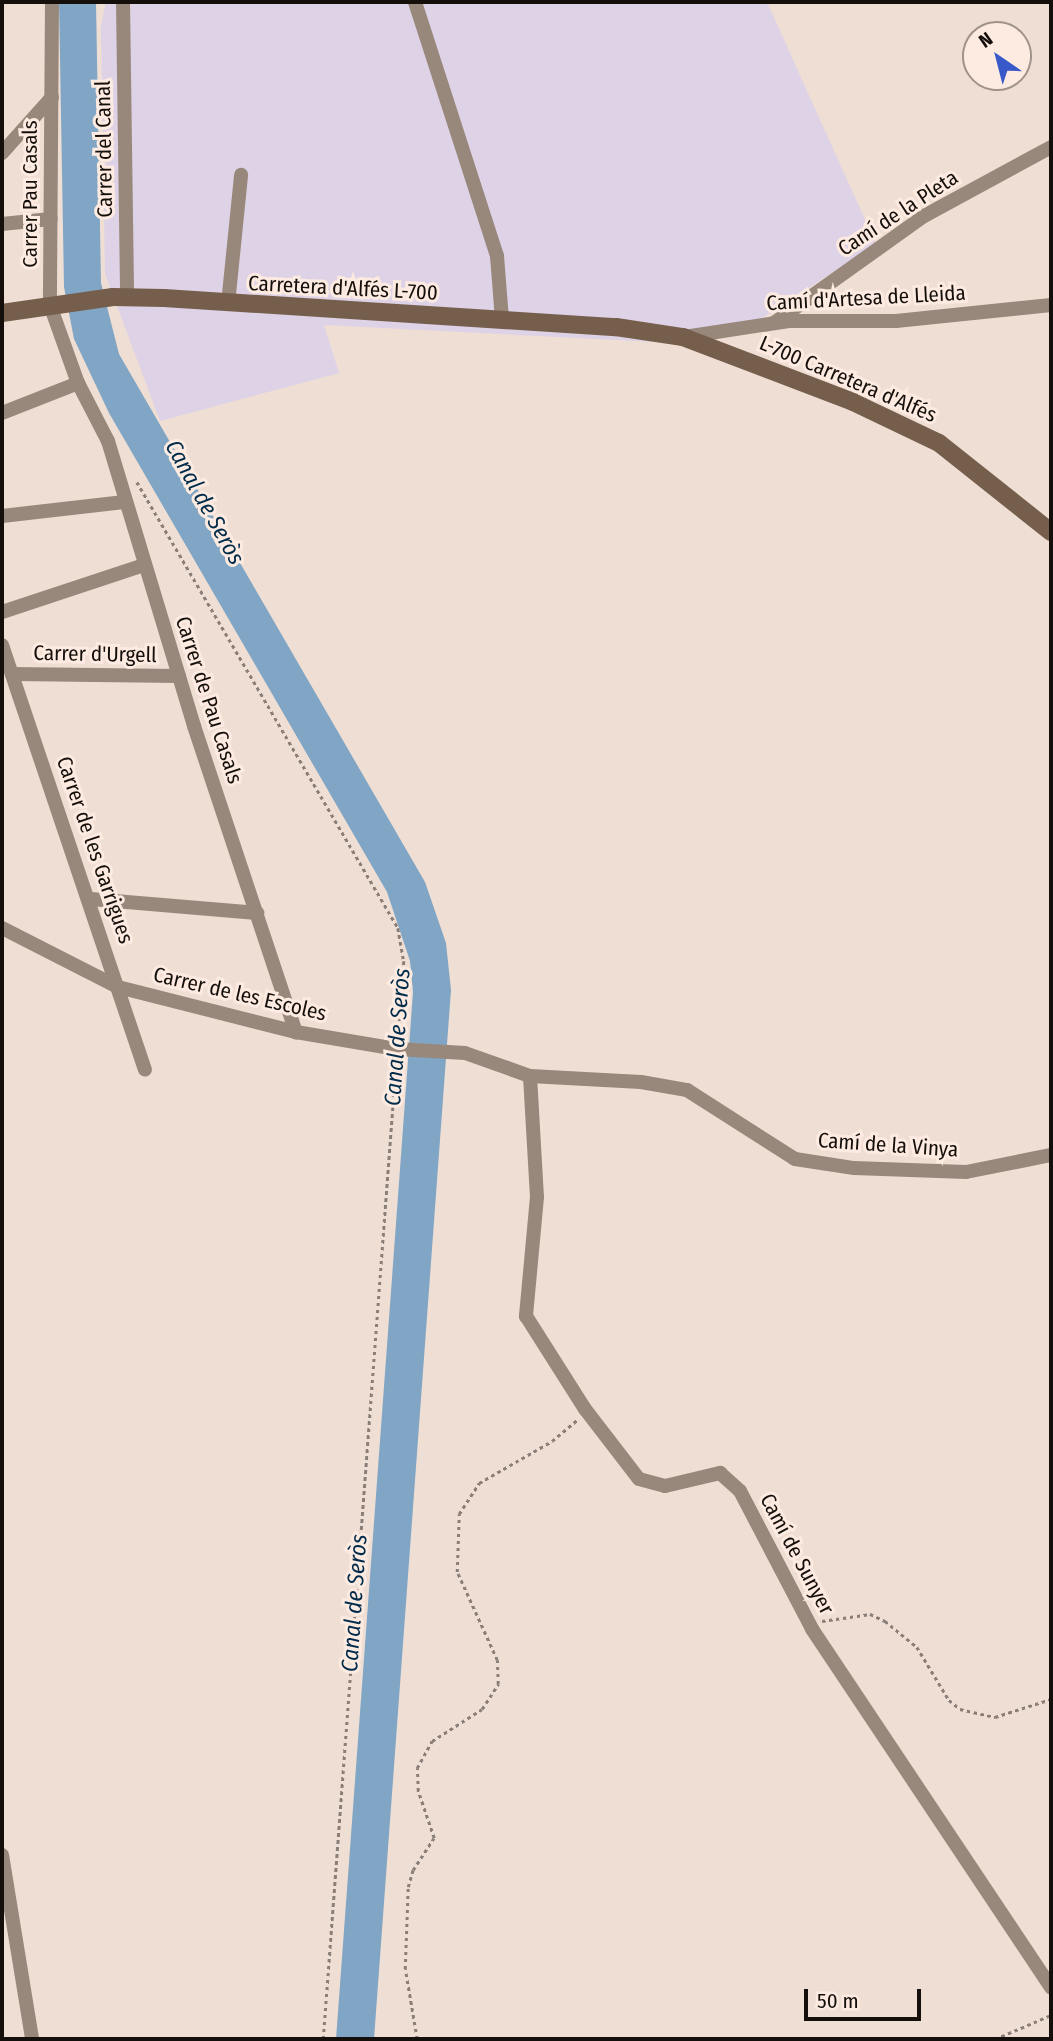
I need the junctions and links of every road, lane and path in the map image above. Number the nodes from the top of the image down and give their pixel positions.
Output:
1 (52, 2) edge
2 (123, 2) edge
3 (415, 2) edge
4 (52, 97) junction
5 (1051, 147) edge
6 (2, 153) edge
7 (240, 175) dead end
8 (51, 219) junction
9 (2, 224) edge
10 (120, 297) junction
11 (228, 304) junction
12 (1051, 304) edge
13 (50, 305) junction
14 (2, 313) edge
15 (502, 319) junction
16 (773, 323) junction
17 (683, 337) junction
18 (78, 383) junction
19 (2, 413) edge
20 (130, 471) dead end
21 (124, 502) junction
22 (2, 516) edge
23 (1051, 532) edge
24 (144, 565) junction
25 (2, 612) edge
26 (2, 645) edge
27 (12, 674) junction
28 (179, 676) junction
29 (91, 899) junction
30 (257, 913) junction
31 (2, 928) edge
32 (118, 987) junction
33 (296, 1032) junction
34 (397, 1049) junction
35 (452, 1052) joint
36 (145, 1070) dead end
37 (530, 1076) junction
38 (1051, 1155) edge
39 (585, 1409) junction
40 (809, 1623) junction
41 (1051, 1699) edge
42 (2, 1855) edge
43 (1051, 1988) edge
44 (1051, 2015) edge
45 (33, 2039) edge
46 (323, 2039) edge
47 (417, 2039) edge
48 (995, 2039) edge

1 - 4 street, Carrer Pau Casals
2 - 10 street, Carrer del Canal
3 - 15 street
4 - 6 street
4 - 8 street, Carrer Pau Casals
5 - 16 street, Camí de la Pleta
7 - 11 street
8 - 9 street
8 - 13 street, Carrer Pau Casals
10 - 11 street, Carretera d'Alfés L-700
10 - 13 street, Carretera d'Alfés L-700
11 - 15 street, Carretera d'Alfés L-700
12 - 16 street, Camí d'Artesa de Lleida
13 - 14 street, Carretera d'Alfés L-700
13 - 18 street, Carrer Pau Casals
15 - 17 street, Carretera d'Alfés L-700
16 - 17 street, Camí d'Artesa de Lleida
17 - 23 street, L-700 Carretera d'Alfés
18 - 19 street
18 - 21 street, Carrer de Pau Casals
20 - 34 path
21 - 22 street
21 - 24 street, Carrer de Pau Casals
24 - 25 street
24 - 28 street, Carrer de Pau Casals
26 - 27 street, Carrer de les Garrigues
27 - 28 street, Carrer d'Urgell
27 - 29 street, Carrer de les Garrigues
28 - 30 street, Carrer de Pau Casals
29 - 30 street
29 - 32 street, Carrer de les Garrigues
30 - 33 street, Carrer de Pau Casals
31 - 32 street, Carrer de les Escoles
32 - 33 street, Carrer de les Escoles
32 - 36 street, Carrer de les Garrigues
33 - 34 street, Carrer de les Escoles
34 - 35 street, Carrer de les Escoles
34 - 46 path
35 - 37 street, Camí de la Vinya
37 - 38 street, Camí de la Vinya
37 - 39 street, Camí de Sunyer
39 - 40 street, Camí de Sunyer
39 - 47 path
40 - 41 path
40 - 43 street, Camí de Sunyer
42 - 45 street
44 - 48 path

